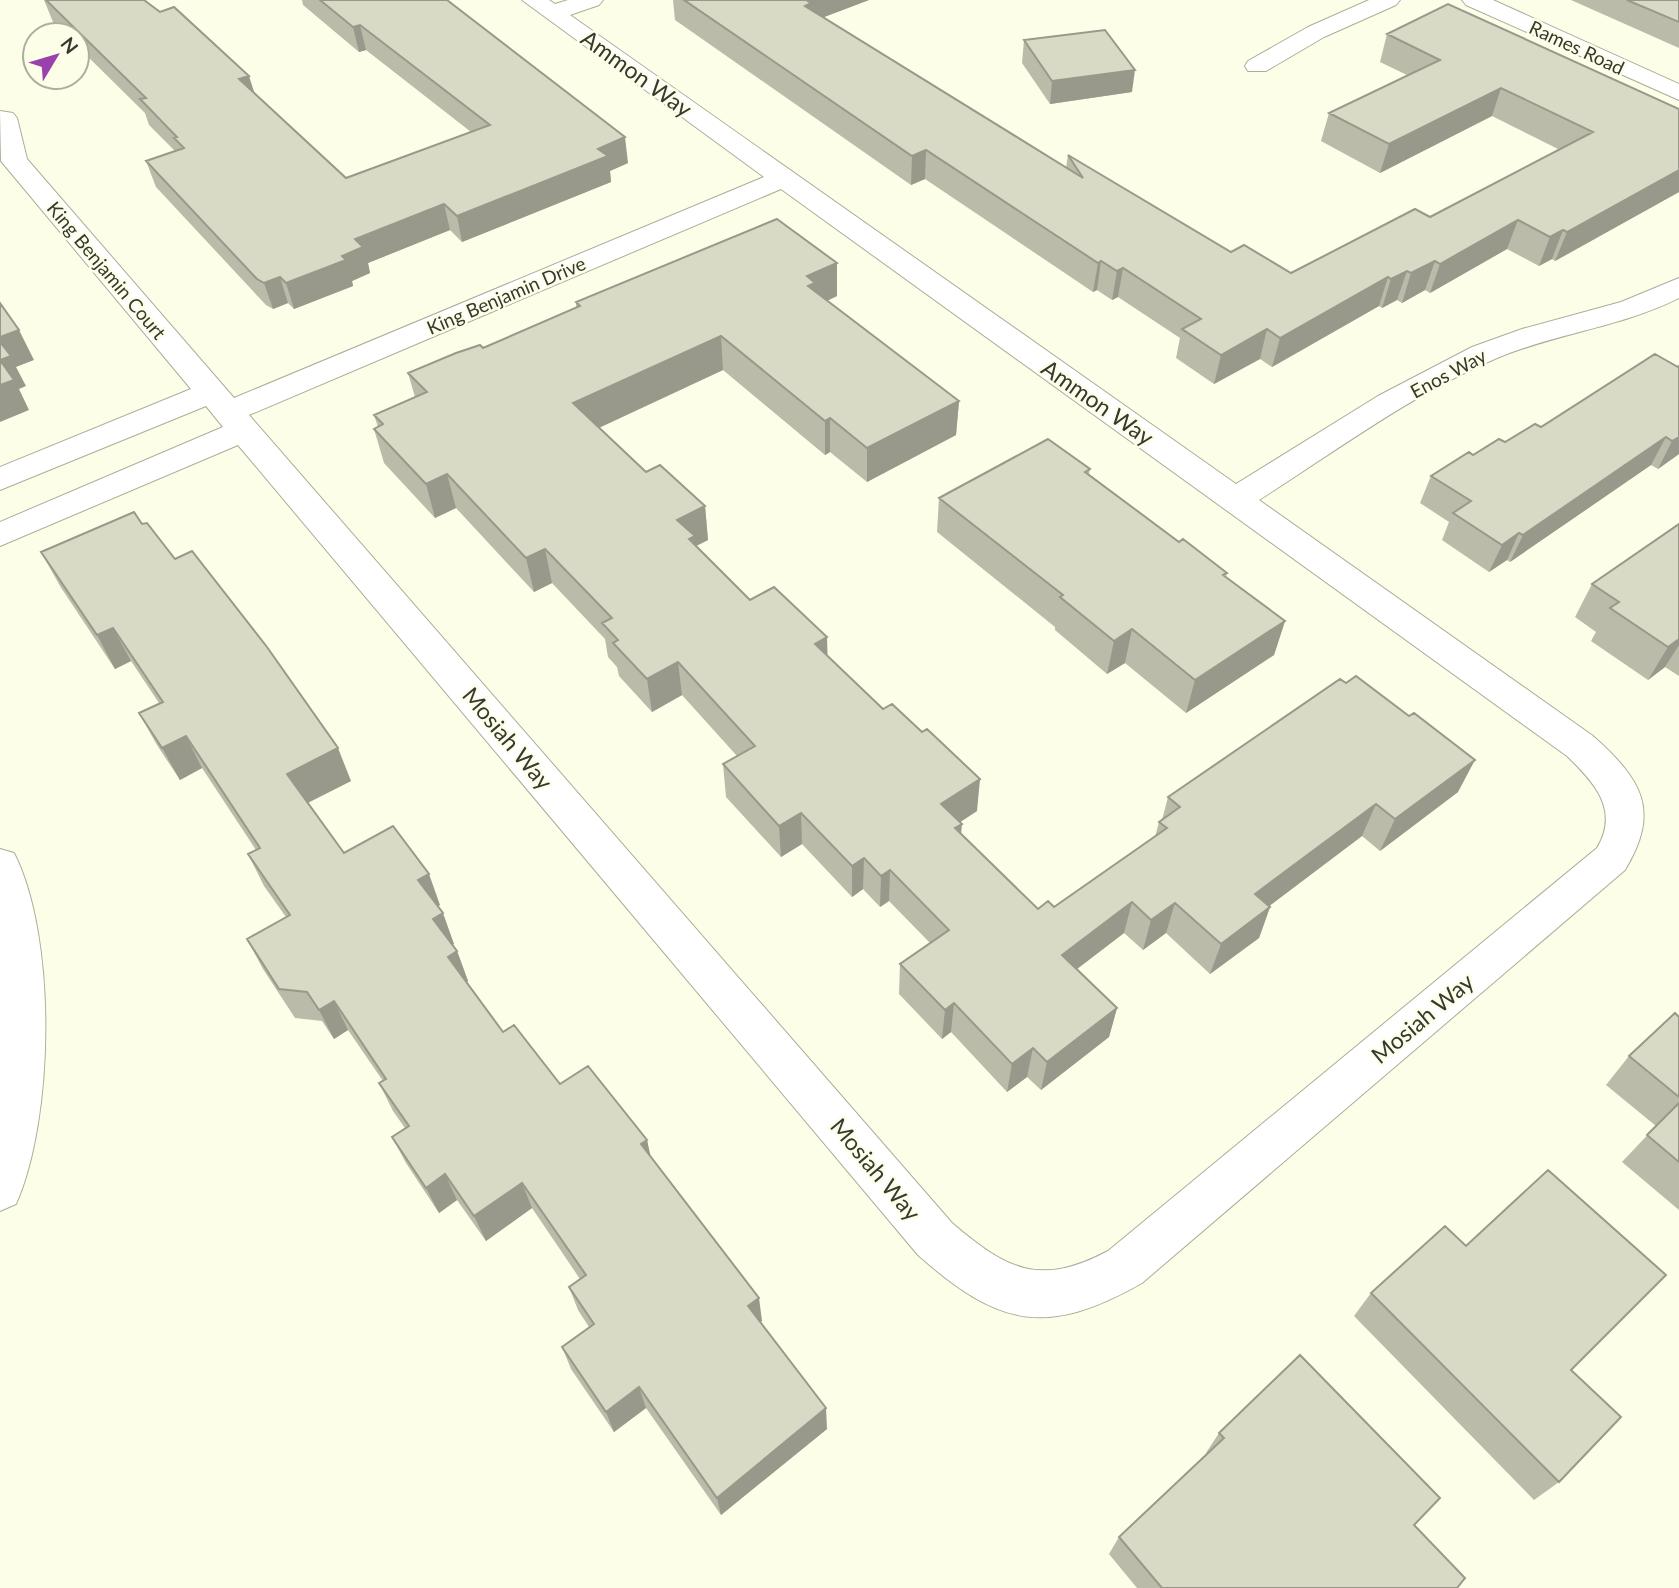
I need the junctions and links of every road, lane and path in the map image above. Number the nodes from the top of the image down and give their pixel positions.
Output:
1 (591, 0) edge
2 (1388, 0) edge
3 (1474, 0) edge
4 (544, 7) edge
5 (1256, 66) dead end
6 (1679, 93) edge
7 (4, 118) dead end
8 (784, 178) junction
9 (1679, 287) edge
10 (228, 411) junction
11 (0, 479) edge
12 (1235, 500) junction
13 (0, 535) edge
14 (1625, 807) joint
15 (0, 865) edge
16 (0, 1189) edge

1 - 4 street
2 - 5 street
3 - 6 street, Rames Road
4 - 8 street, Ammon Way
7 - 10 street, King Benjamin Court
8 - 10 street, King Benjamin Drive
8 - 12 street, Ammon Way
9 - 12 street, Enos Way
10 - 11 street, King Benjamin Drive
10 - 13 street, King Benjamin Drive
10 - 14 street, Mosiah Way
12 - 14 street, Ammon Way
15 - 16 street

